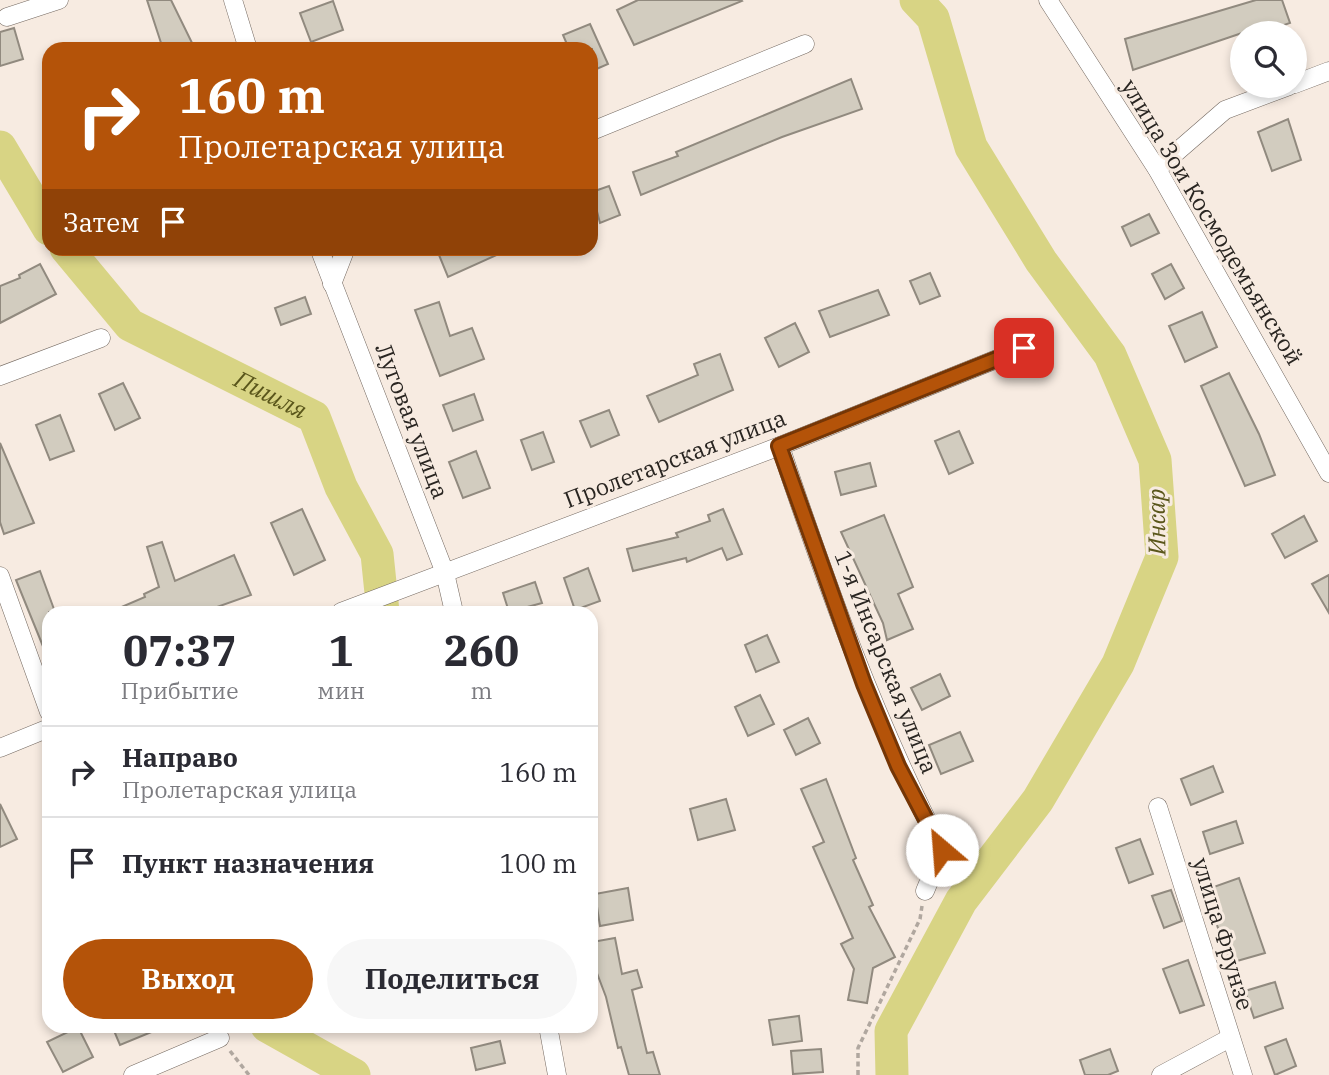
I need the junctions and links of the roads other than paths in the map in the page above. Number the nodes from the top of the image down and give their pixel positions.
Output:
1 (59, 0) edge
2 (233, 0) edge
3 (1048, 0) edge
4 (7, 17) dead end
5 (246, 42) edge
6 (805, 44) dead end
7 (1329, 71) edge
8 (1307, 79) edge
9 (1256, 98) edge
10 (598, 129) edge
11 (1157, 169) junction
12 (322, 256) edge
13 (342, 256) edge
14 (332, 284) junction
15 (101, 338) dead end
16 (1024, 348) dead end
17 (0, 376) edge
18 (779, 446) junction
19 (1327, 466) edge
20 (445, 573) junction
21 (0, 576) edge
22 (358, 606) edge
23 (453, 606) edge
24 (42, 693) edge
25 (42, 731) edge
26 (0, 748) edge
27 (1158, 807) dead end
28 (925, 891) road end
29 (549, 1033) edge
30 (220, 1038) road end
31 (1230, 1038) junction
32 (133, 1075) edge
33 (557, 1075) edge
34 (1161, 1075) edge
35 (1243, 1075) edge

1 - 4 street
2 - 5 street
3 - 11 street, улица Зои Космодемьянской
6 - 10 street
7 - 8 street
9 - 11 street
11 - 19 street, улица Зои Космодемьянской
12 - 14 street, Луговая улица
13 - 14 street
14 - 20 street, Луговая улица
15 - 17 street
16 - 18 street, Пролетарская улица
18 - 20 street, Пролетарская улица
18 - 28 street, 1-я Инсарская улица
20 - 22 street, Пролетарская улица
20 - 23 street, Луговая улица
21 - 24 street
25 - 26 street
27 - 31 street, улица Фрунзе
29 - 33 street
30 - 32 street
31 - 34 street
31 - 35 street, улица Фрунзе

